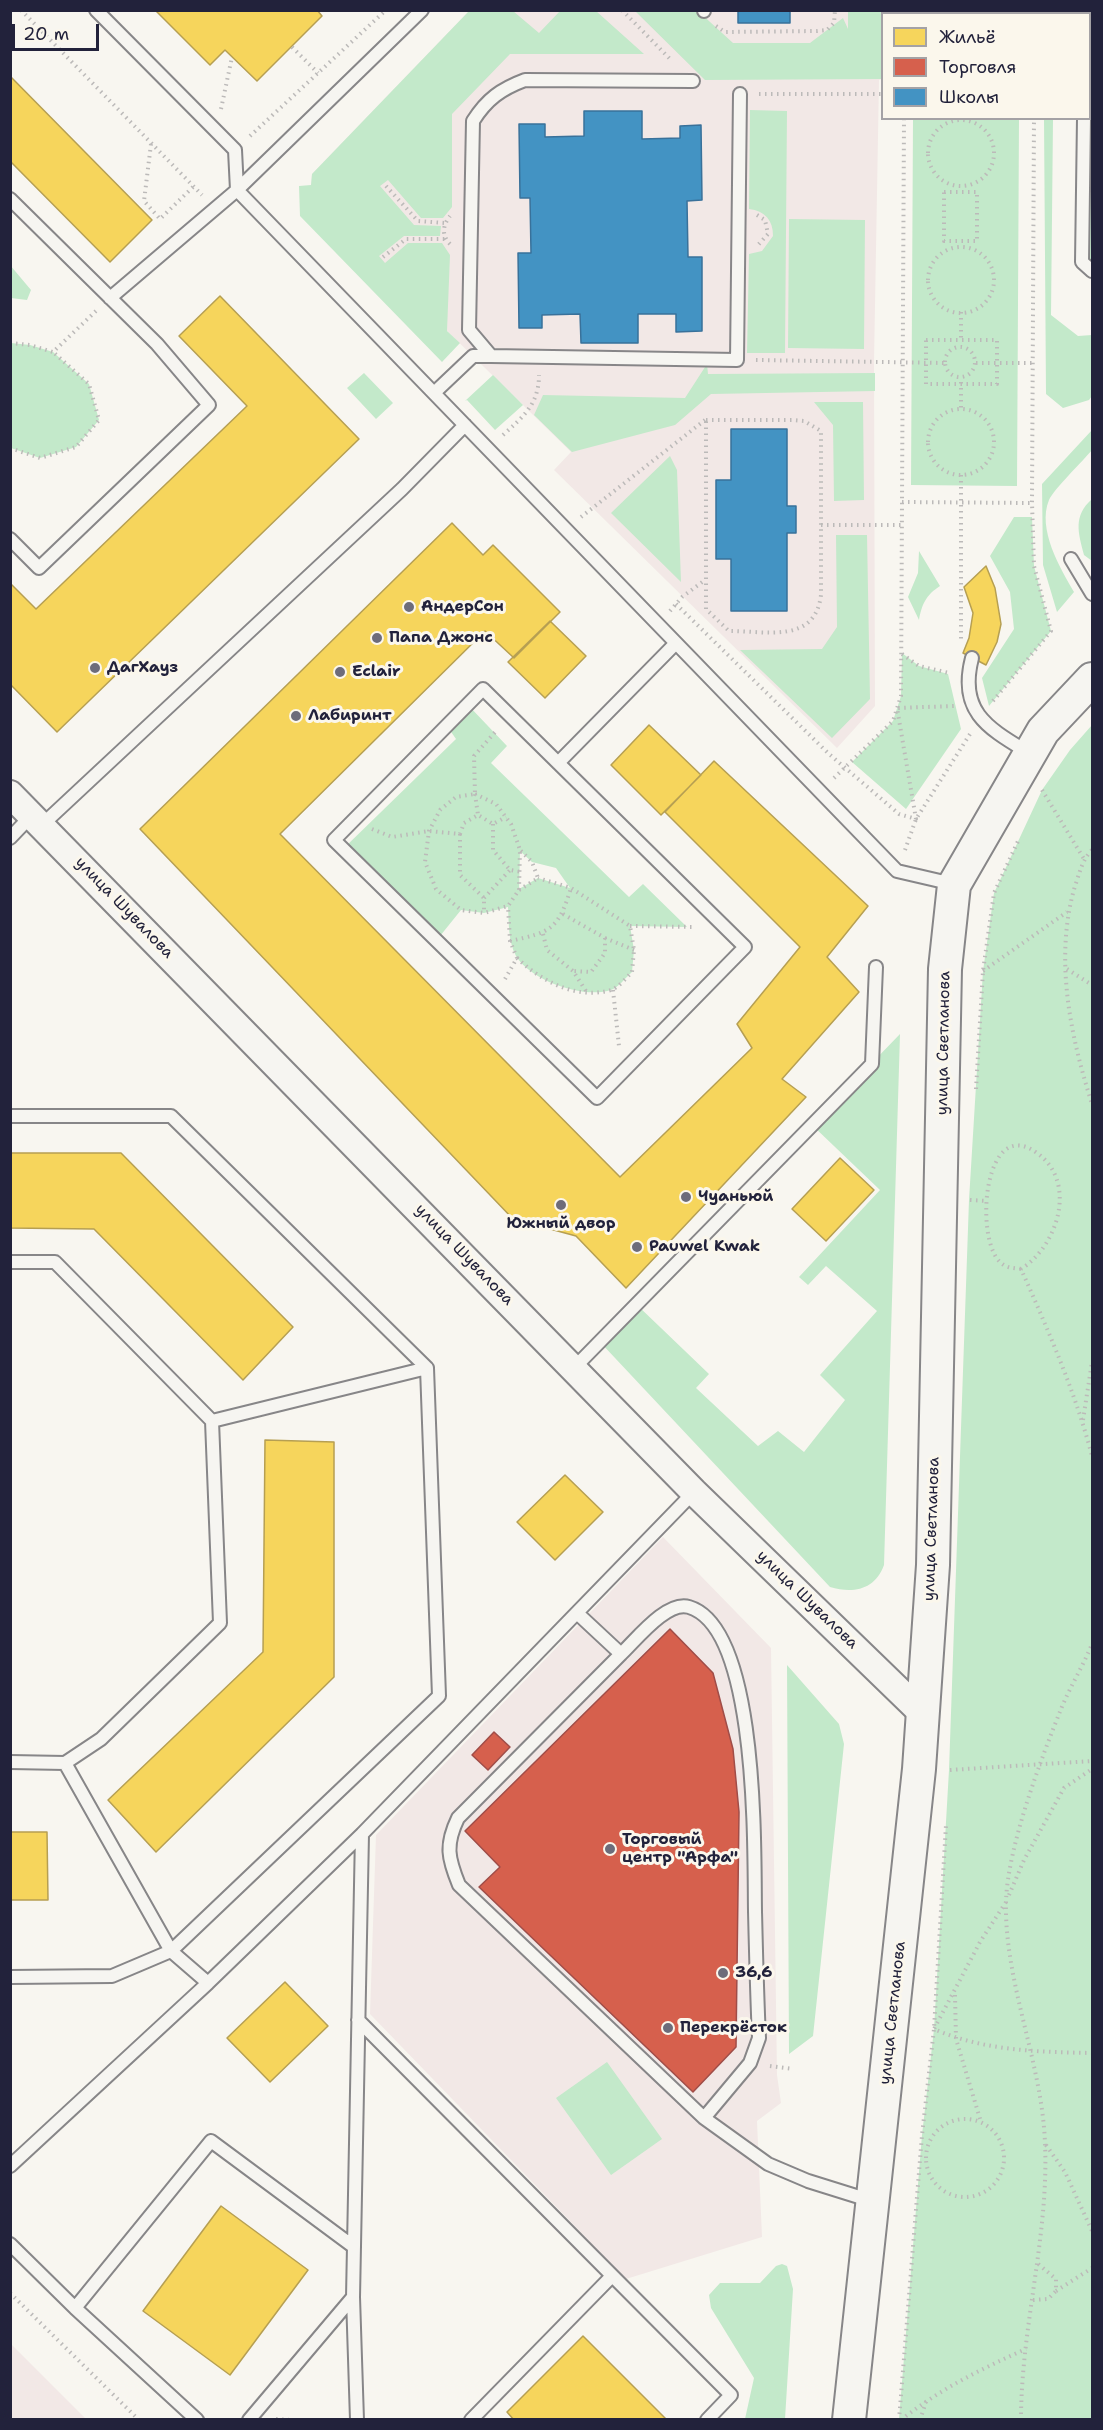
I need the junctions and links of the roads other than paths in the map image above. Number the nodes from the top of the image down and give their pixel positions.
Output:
1 (96, 10) edge
2 (422, 10) edge
3 (693, 81) dead end
4 (740, 94) dead end
5 (1084, 120) edge
6 (237, 190) junction
7 (10, 199) edge
8 (1092, 271) edge
9 (110, 298) junction
10 (491, 356) junction
11 (434, 393) junction
12 (465, 425) junction
13 (10, 539) edge
14 (1071, 559) dead end
15 (1092, 594) edge
16 (676, 643) junction
17 (972, 658) dead end
18 (1092, 679) edge
19 (1030, 753) junction
20 (558, 763) junction
21 (10, 794) edge
22 (37, 820) junction
23 (10, 838) edge
24 (954, 885) junction
25 (876, 966) dead end
26 (10, 1116) edge
27 (10, 1262) edge
28 (427, 1368) junction
29 (574, 1368) junction
30 (212, 1421) junction
31 (694, 1492) junction
32 (577, 1612) junction
33 (621, 1654) junction
34 (922, 1713) junction
35 (10, 1762) edge
36 (65, 1763) junction
37 (362, 1834) junction
38 (171, 1951) junction
39 (10, 1977) edge
40 (208, 1983) junction
41 (358, 2020) junction
42 (704, 2118) junction
43 (10, 2166) edge
44 (872, 2201) junction
45 (10, 2244) edge
46 (354, 2247) junction
47 (611, 2277) junction
48 (353, 2298) junction
49 (75, 2308) junction
50 (197, 2420) edge
51 (249, 2420) edge
52 (357, 2420) edge
53 (471, 2420) edge
54 (707, 2420) edge
55 (849, 2420) edge

1 - 6 lane
2 - 6 lane
3 - 10 lane
4 - 10 lane
5 - 8 lane
6 - 9 lane
6 - 11 lane
7 - 9 lane
9 - 13 lane
10 - 11 lane
11 - 12 lane
12 - 16 lane
12 - 22 lane
14 - 15 lane
16 - 20 lane
16 - 24 lane
17 - 19 lane
18 - 19 street, улица Светланова
19 - 24 street, улица Светланова
20 - 20 lane
21 - 22 street, улица Шувалова
22 - 23 lane
22 - 29 street, улица Шувалова
24 - 34 street, улица Светланова
25 - 29 lane
26 - 28 lane
27 - 30 lane
28 - 30 lane
28 - 38 lane
29 - 31 street, улица Шувалова
30 - 36 lane
31 - 32 lane
31 - 34 street, улица Шувалова
32 - 33 lane
32 - 37 lane
33 - 42 lane
33 - 42 lane
34 - 44 street, улица Светланова
35 - 36 lane
36 - 38 lane
37 - 40 lane
37 - 41 lane
38 - 39 lane
38 - 40 lane
40 - 43 lane
41 - 46 lane
41 - 47 lane
42 - 44 lane
44 - 55 street, улица Светланова
45 - 49 lane
46 - 48 lane
46 - 49 lane
47 - 53 lane
47 - 54 lane
48 - 51 lane
48 - 52 lane
49 - 50 lane

